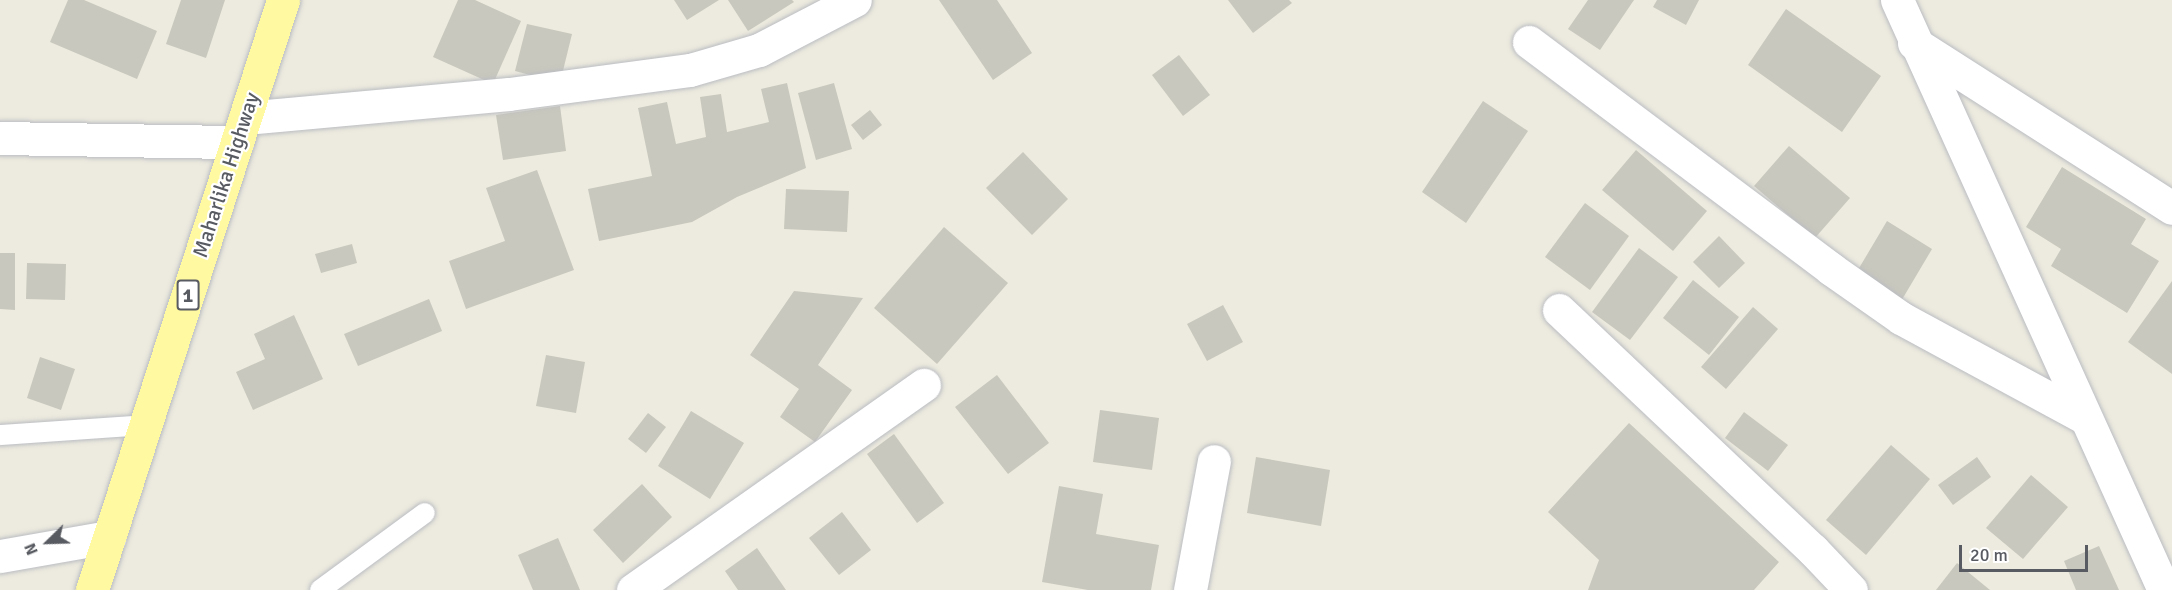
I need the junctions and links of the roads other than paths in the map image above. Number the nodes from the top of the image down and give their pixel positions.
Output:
1 (283, 0) edge
2 (855, 0) edge
3 (1897, 0) edge
4 (1529, 42) dead end
5 (1914, 43) junction
6 (241, 130) junction
7 (0, 138) edge
8 (2172, 208) edge
9 (1559, 310) dead end
10 (924, 385) dead end
11 (2085, 418) junction
12 (146, 425) junction
13 (0, 435) edge
14 (1214, 461) dead end
15 (426, 513) dead end
16 (109, 537) junction
17 (0, 556) edge
18 (92, 590) edge
19 (320, 590) edge
20 (633, 590) edge
21 (1190, 590) edge
22 (1851, 590) edge
23 (2164, 590) edge

1 - 6 main road, Maharlika Highway / 1
2 - 6 street
3 - 5 street
4 - 11 street
5 - 8 street
5 - 11 street
6 - 7 street
6 - 12 main road, Maharlika Highway / 1
9 - 22 street
10 - 20 street
11 - 23 street
12 - 13 lane
12 - 16 main road, Maharlika Highway / 1
14 - 21 street
15 - 19 lane
16 - 17 street
16 - 18 main road, Maharlika Highway / 1

